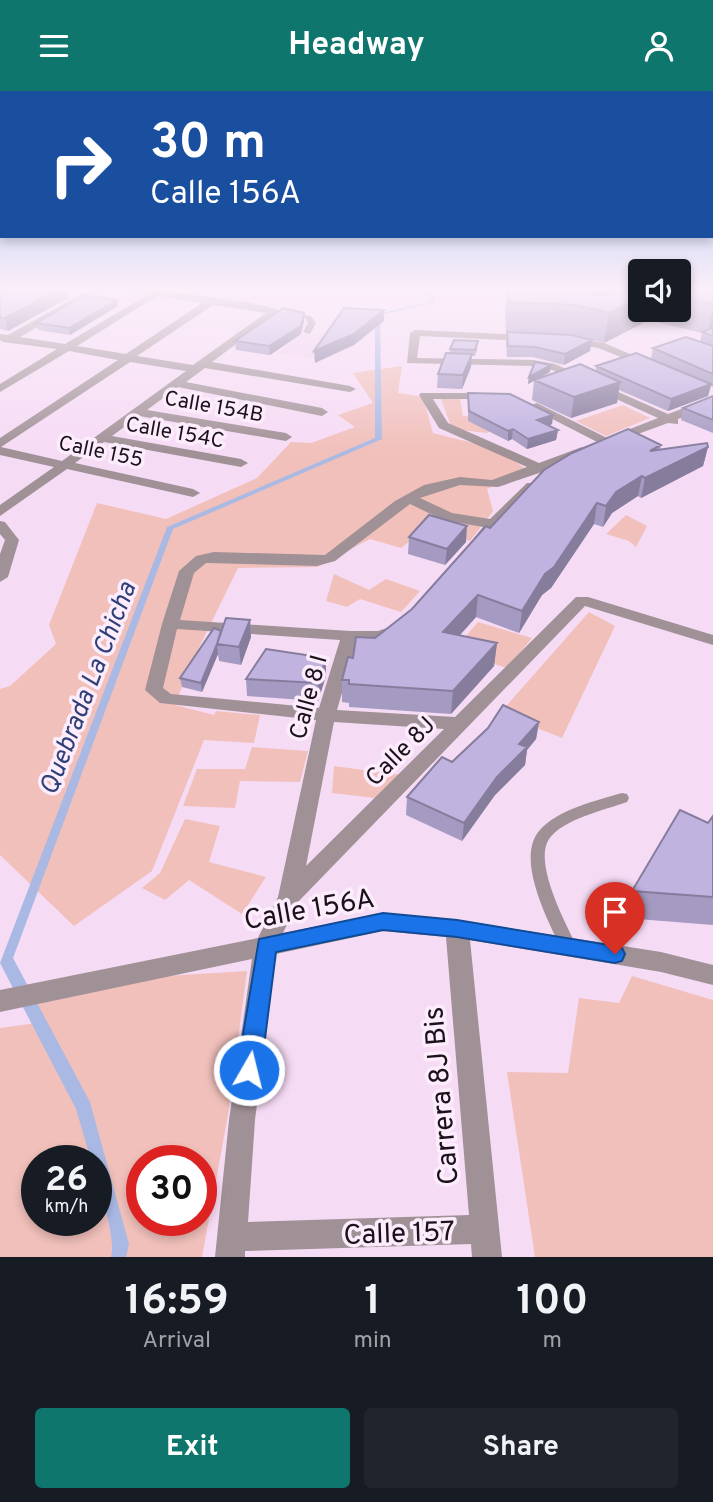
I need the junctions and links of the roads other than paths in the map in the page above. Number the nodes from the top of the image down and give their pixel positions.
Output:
1 (22, 342) edge
2 (76, 342) edge
3 (151, 342) edge
4 (232, 342) edge
5 (414, 342) edge
6 (582, 342) edge
7 (67, 348) junction
8 (128, 358) junction
9 (199, 367) junction
10 (666, 372) edge
11 (176, 383) junction
12 (0, 389) edge
13 (350, 389) dead end
14 (503, 397) edge
15 (522, 401) edge
16 (713, 402) edge
17 (136, 412) junction
18 (323, 412) dead end
19 (667, 418) junction
20 (681, 423) junction
21 (286, 437) dead end
22 (102, 438) junction
23 (605, 442) junction
24 (0, 444) edge
25 (0, 451) edge
26 (241, 463) dead end
27 (65, 465) junction
28 (540, 468) junction
29 (494, 484) junction
30 (194, 493) dead end
31 (409, 498) junction
32 (507, 508) junction
33 (0, 512) edge
34 (494, 524) junction
35 (0, 525) edge
36 (467, 555) edge
37 (0, 577) edge
38 (412, 616) edge
39 (170, 624) junction
40 (350, 636) junction
41 (713, 641) edge
42 (327, 715) junction
43 (463, 724) junction
44 (622, 798) dead end
45 (289, 897) junction
46 (457, 929) junction
47 (266, 945) junction
48 (569, 947) junction
49 (709, 969) edge
50 (0, 1001) edge
51 (485, 1243) edge
52 (231, 1247) edge

1 - 7 street
2 - 7 street
3 - 8 street
4 - 9 street
5 - 19 street
6 - 10 street
7 - 8 street
7 - 12 street
8 - 9 street
8 - 24 street
9 - 11 street
9 - 13 street
11 - 17 street
11 - 18 street
14 - 28 street
15 - 23 street
16 - 19 street
16 - 20 street
17 - 21 street, Calle 154B
17 - 22 street
19 - 20 street
19 - 23 street
20 - 32 street
22 - 26 street, Calle 154C
22 - 27 street
23 - 28 street
25 - 27 street, Calle 155
27 - 30 street, Calle 155
27 - 33 street
28 - 29 street
29 - 31 street
29 - 32 street
31 - 34 street
31 - 39 street
32 - 34 street
34 - 36 street
35 - 37 street
38 - 40 street, Calle 8 I
39 - 40 street
39 - 42 street
40 - 42 street, Calle 8 I
41 - 43 street, Calle 8J
42 - 43 street
42 - 45 street, Calle 8 I
43 - 45 street, Calle 8J
44 - 48 lane
45 - 47 street, Calle 8J
46 - 47 street, Calle 156A
46 - 48 street, Calle 156A
46 - 51 street, Carrera 8J Bis
47 - 50 street, Calle 156A
47 - 52 street, Calle 8J
48 - 49 street, Calle 156A
51 - 52 street, Calle 157

